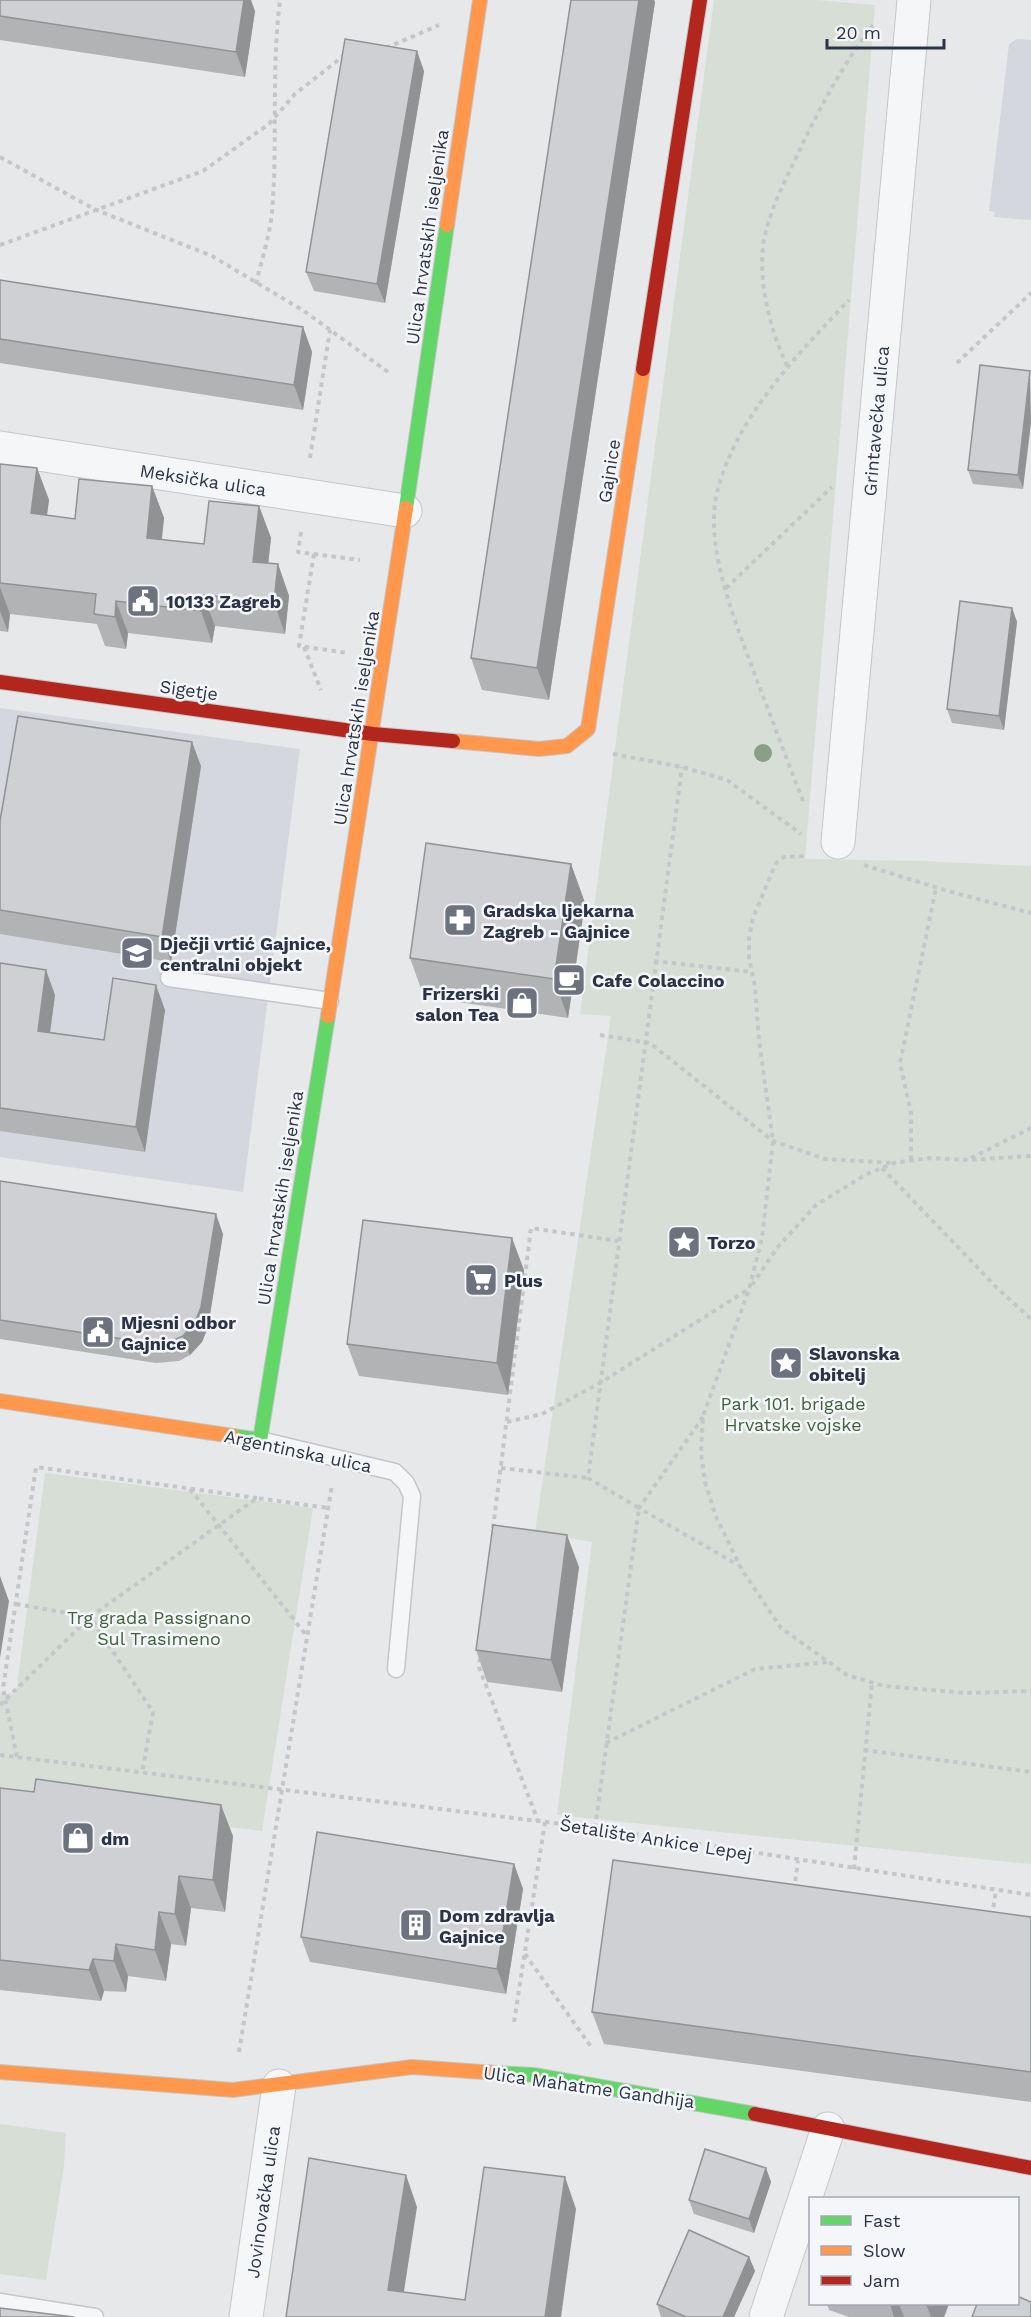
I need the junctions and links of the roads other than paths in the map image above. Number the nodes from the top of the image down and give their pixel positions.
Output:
1 (480, 0) edge
2 (700, 0) edge
3 (914, 0) edge
4 (0, 448) edge
5 (405, 512) junction
6 (0, 682) edge
7 (373, 734) junction
8 (834, 853) road end
9 (169, 978) dead end
10 (330, 1001) junction
11 (0, 1401) edge
12 (260, 1440) junction
13 (396, 1669) dead end
14 (0, 2072) edge
15 (279, 2086) junction
16 (828, 2129) junction
17 (1031, 2168) edge
18 (0, 2302) edge
19 (95, 2317) edge
20 (246, 2317) edge
21 (766, 2317) edge

1 - 5 street, Ulica hrvatskih iseljenika
2 - 7 street, Gajnice
3 - 8 street, Grintavečka ulica
4 - 5 street, Meksička ulica
5 - 7 street, Ulica hrvatskih iseljenika
6 - 7 street, Sigetje
7 - 10 street, Ulica hrvatskih iseljenika
9 - 10 lane
10 - 12 street, Ulica hrvatskih iseljenika
11 - 12 street, Argentinska ulica
12 - 13 lane, Argentinska ulica
14 - 15 street, Ulica Mahatme Gandhija
15 - 16 street, Ulica Mahatme Gandhija
15 - 20 street, Jovinovačka ulica
16 - 17 street, Ulica Mahatme Gandhija
16 - 21 street
18 - 19 lane

